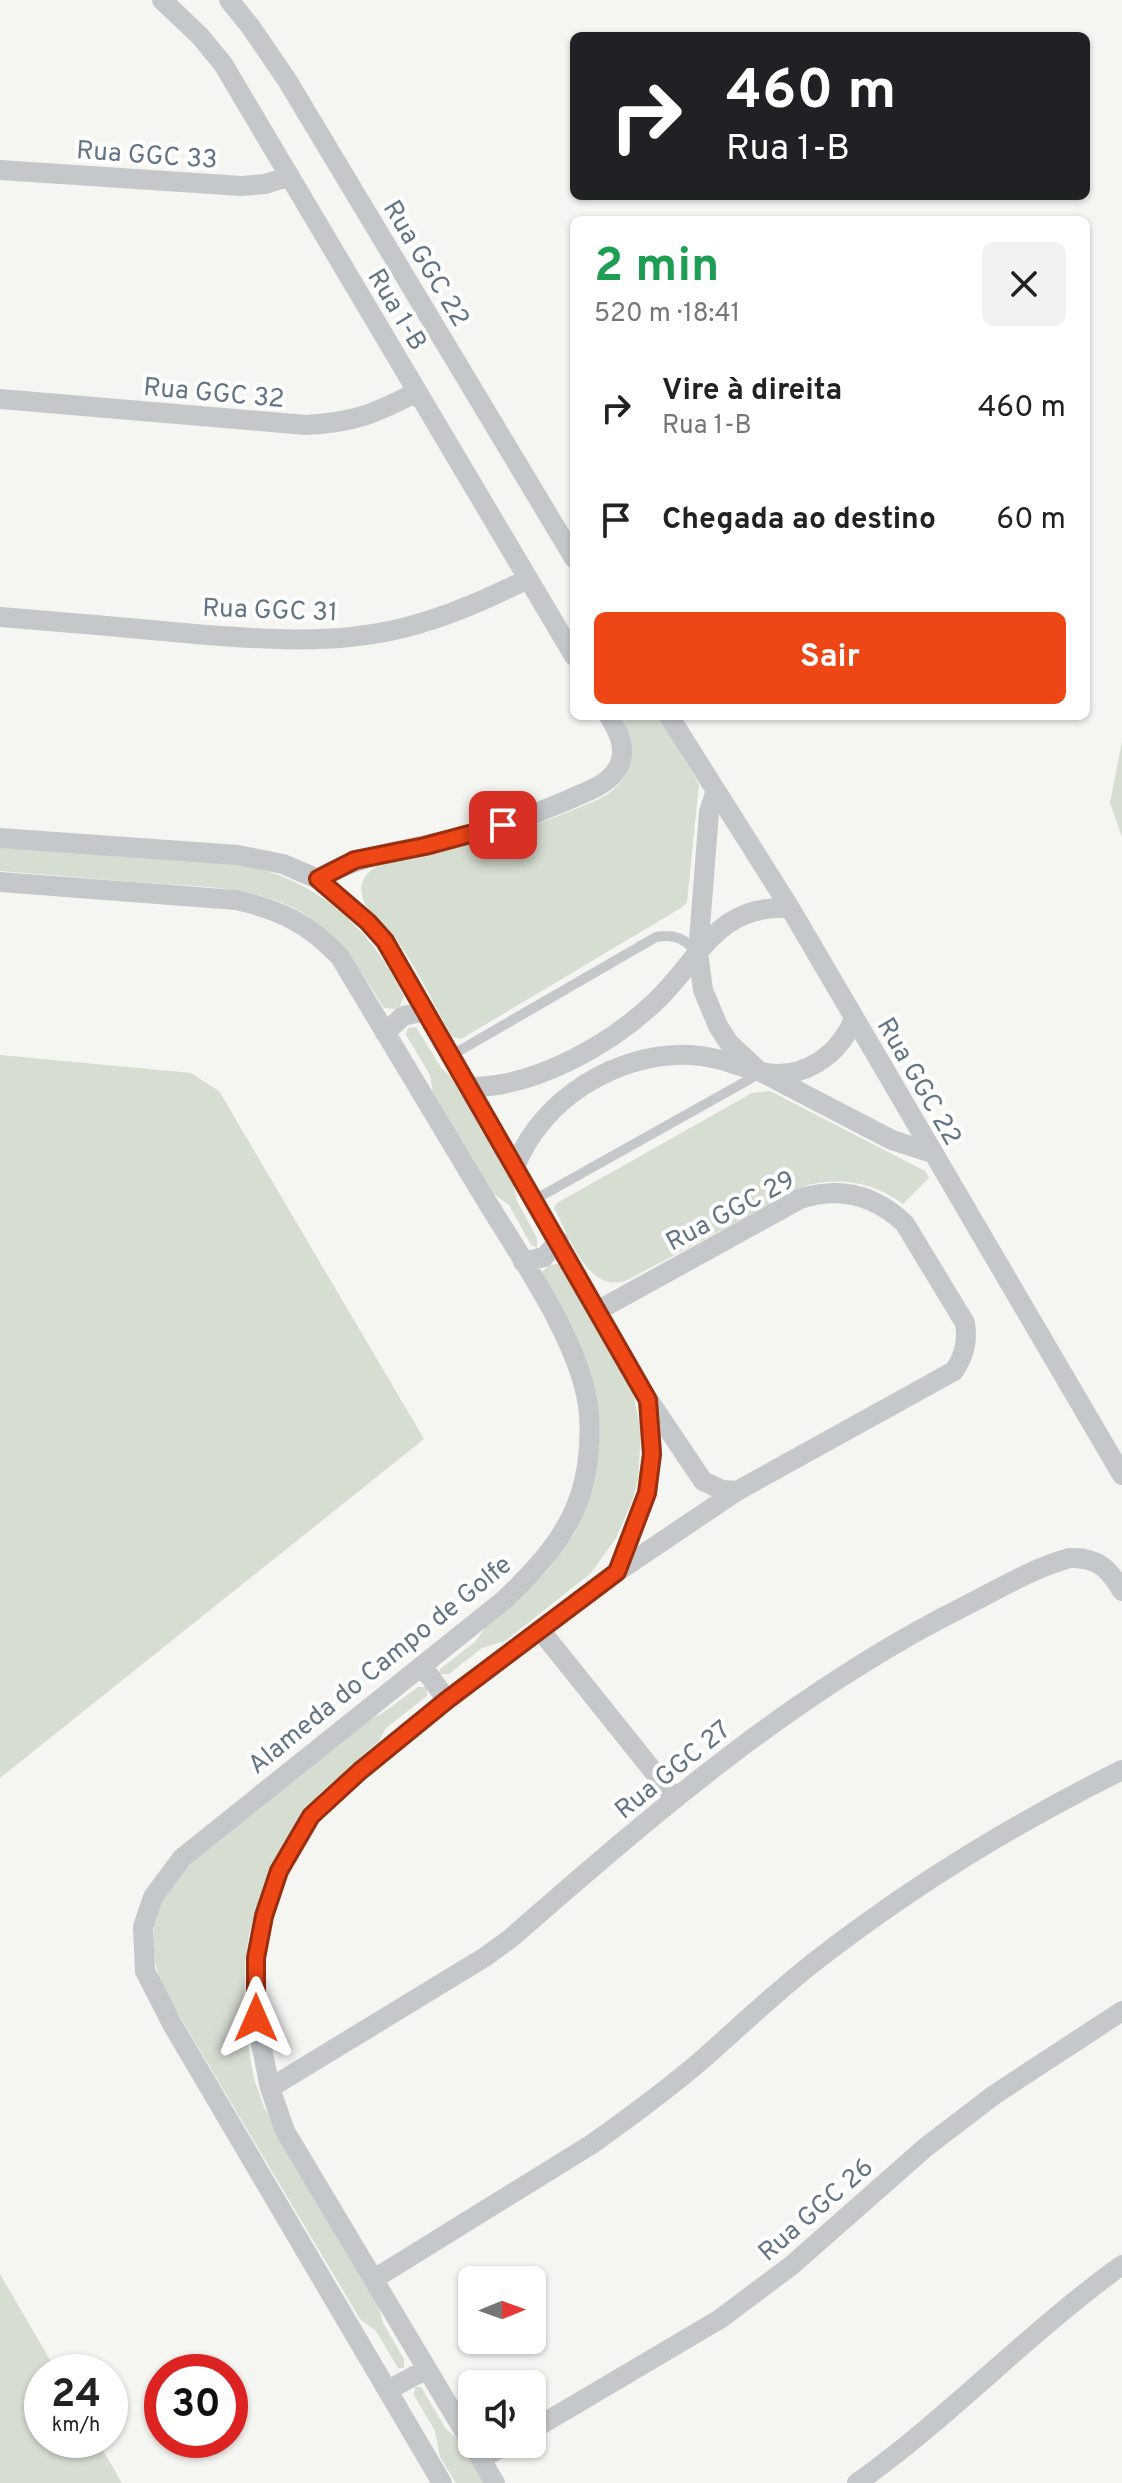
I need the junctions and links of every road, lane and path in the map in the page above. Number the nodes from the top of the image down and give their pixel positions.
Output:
1 (162, 0) edge
2 (229, 0) edge
3 (0, 170) edge
4 (290, 176) junction
5 (417, 392) junction
6 (0, 399) edge
7 (570, 551) edge
8 (528, 579) junction
9 (0, 617) edge
10 (570, 649) edge
11 (612, 720) edge
12 (671, 720) edge
13 (715, 793) junction
14 (0, 838) edge
15 (318, 879) junction
16 (0, 882) edge
17 (790, 908) junction
18 (698, 953) junction
19 (425, 1011) junction
20 (854, 1019) junction
21 (385, 1033) junction
22 (452, 1055) junction
23 (759, 1071) junction
24 (471, 1087) junction
25 (932, 1153) junction
26 (515, 1167) junction
27 (534, 1200) junction
28 (559, 1241) junction
29 (523, 1262) junction
30 (597, 1311) junction
31 (648, 1400) junction
32 (1122, 1475) edge
33 (737, 1491) junction
34 (617, 1572) junction
35 (1122, 1591) edge
36 (541, 1631) junction
37 (422, 1666) junction
38 (447, 1700) junction
39 (1122, 1770) edge
40 (674, 1797) junction
41 (1122, 2011) edge
42 (270, 2088) junction
43 (1122, 2265) edge
44 (374, 2279) junction
45 (427, 2369) junction
46 (388, 2390) junction
47 (546, 2422) edge
48 (481, 2459) joint
49 (442, 2483) edge
50 (495, 2483) edge
51 (857, 2483) edge

1 - 4 street, Rua 1-B
2 - 7 street, Rua GGC 22
3 - 4 street, Rua GGC 33
4 - 5 street, Rua 1-B
5 - 6 street, Rua GGC 32
5 - 8 street, Rua 1-B
8 - 9 street, Rua GGC 31
8 - 10 street, Rua 1-B
11 - 15 street
12 - 13 street, Rua GGC 22
13 - 17 street, Rua GGC 22
13 - 18 street
14 - 15 street
15 - 19 street
16 - 21 street, Alameda do Campo de Golfe
17 - 18 street
17 - 20 street, Rua GGC 22
18 - 22 lane
18 - 23 street
18 - 24 street
19 - 21 street
19 - 22 street
20 - 23 street
20 - 25 street, Rua GGC 22
21 - 29 street, Alameda do Campo de Golfe
22 - 24 street
23 - 25 street
23 - 26 street
23 - 27 lane
24 - 26 street
25 - 32 street, Rua GGC 22
26 - 27 street
27 - 28 street
28 - 29 street
28 - 30 street
29 - 37 street, Alameda do Campo de Golfe
30 - 31 street
30 - 33 street, Rua GGC 29
31 - 33 street
31 - 34 street
33 - 34 street, Rua GGC 29
34 - 36 street
35 - 40 street, Rua GGC 27
36 - 38 street
36 - 40 street
37 - 38 street
37 - 46 street, Alameda do Campo de Golfe
38 - 42 street
39 - 44 street
40 - 42 street, Rua GGC 27
41 - 47 street, Rua GGC 26
42 - 44 street
43 - 51 street
44 - 45 street
45 - 46 street
45 - 48 street
46 - 49 street, Alameda do Campo de Golfe
48 - 50 street

